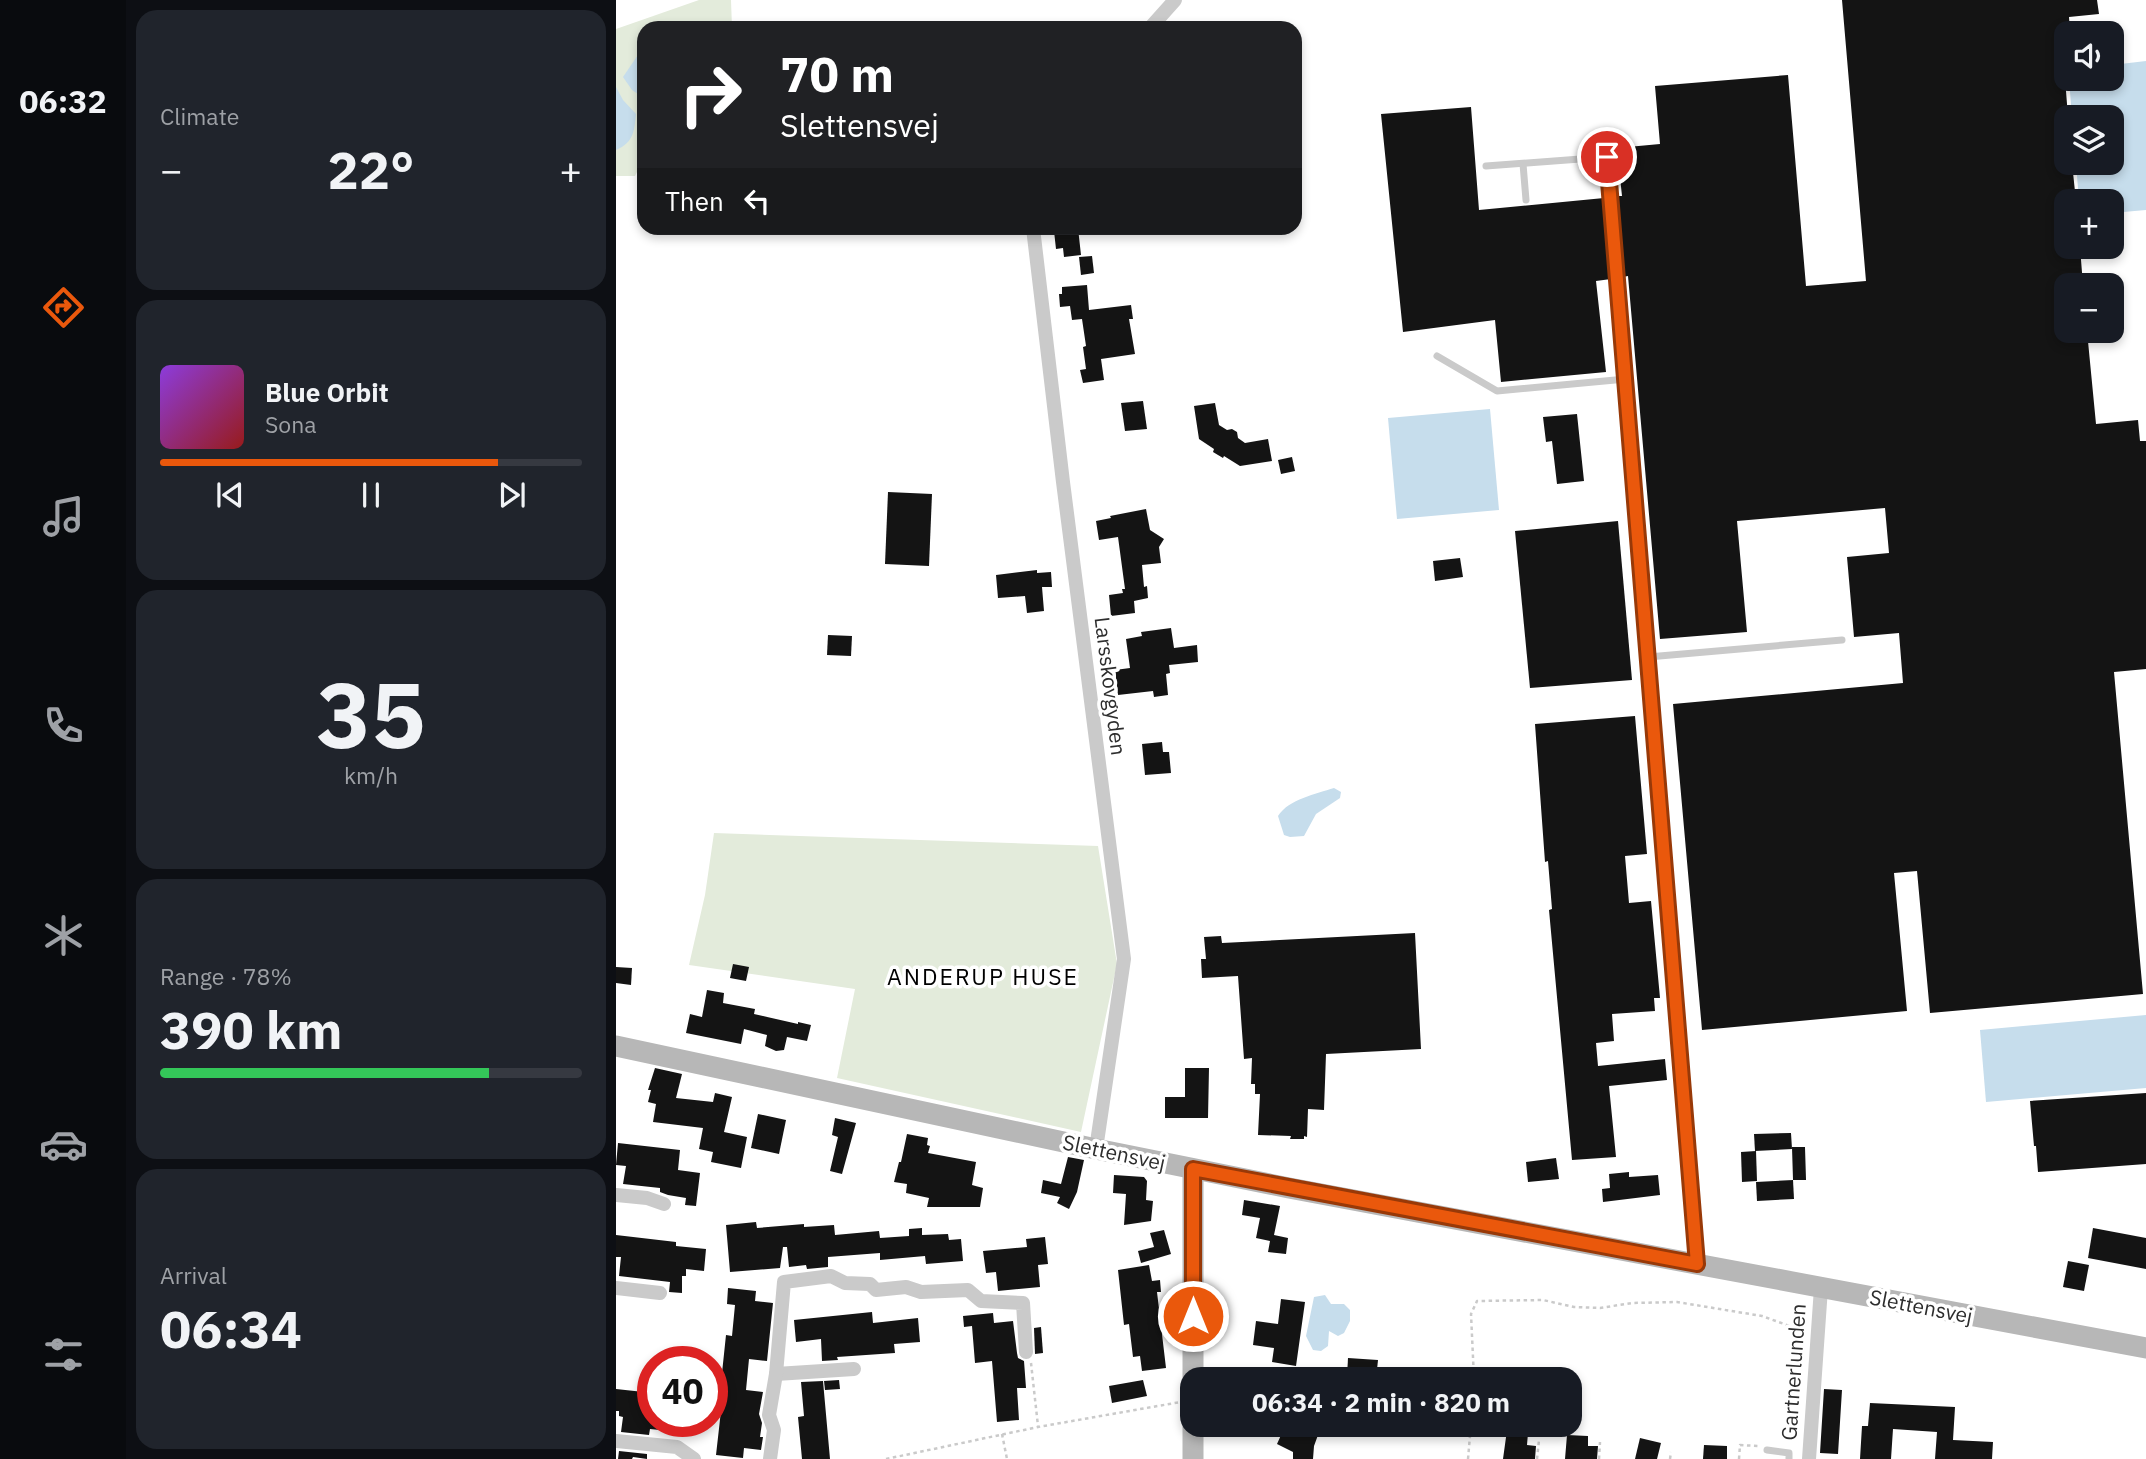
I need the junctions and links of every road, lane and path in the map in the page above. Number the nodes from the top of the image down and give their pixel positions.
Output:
1 (1175, 0) edge
2 (1156, 21) edge
3 (1523, 164) junction
4 (1486, 166) dead end
5 (1526, 200) dead end
6 (1034, 235) edge
7 (1437, 356) dead end
8 (1626, 379) junction
9 (1842, 640) dead end
10 (1648, 657) junction
11 (616, 1046) edge
12 (1096, 1149) junction
13 (1193, 1169) junction
14 (616, 1195) edge
15 (664, 1204) dead end
16 (1697, 1264) junction
17 (616, 1288) edge
18 (1821, 1288) junction
19 (660, 1293) dead end
20 (1818, 1336) junction
21 (2146, 1348) edge
22 (1026, 1352) joint
23 (1193, 1367) edge
24 (1473, 1367) edge
25 (854, 1369) dead end
26 (776, 1374) junction
27 (1180, 1402) edge
28 (1038, 1427) junction
29 (1002, 1434) junction
30 (1193, 1437) edge
31 (1470, 1437) edge
32 (1539, 1440) dead end
33 (616, 1441) edge
34 (1601, 1442) dead end
35 (1767, 1451) joint
36 (1671, 1452) dead end
37 (694, 1459) edge
38 (770, 1459) edge
39 (886, 1459) edge
40 (1007, 1459) edge
41 (1193, 1459) edge
42 (1468, 1459) edge
43 (1537, 1459) edge
44 (1599, 1459) edge
45 (1670, 1459) edge
46 (1739, 1459) edge
47 (1789, 1459) edge
48 (1809, 1459) edge

1 - 2 street
3 - 4 lane
3 - 5 lane
3 - 8 lane
6 - 12 street, Larsskovgyden
7 - 8 lane
8 - 10 lane
9 - 10 lane
10 - 16 lane
11 - 12 street, Slettensvej
12 - 13 street, Slettensvej
13 - 16 street, Slettensvej
13 - 23 street
14 - 15 street
16 - 18 street, Slettensvej
17 - 19 street
18 - 20 street, Gartnerlunden
18 - 21 street, Slettensvej
20 - 24 path
20 - 48 street, Gartnerlunden
22 - 26 street
22 - 28 path
25 - 26 street
26 - 38 street
27 - 28 path
28 - 29 path
29 - 39 path
29 - 40 path
30 - 41 street
31 - 42 path
32 - 43 path
33 - 37 street
34 - 44 path
35 - 46 path
35 - 47 lane
36 - 45 path

